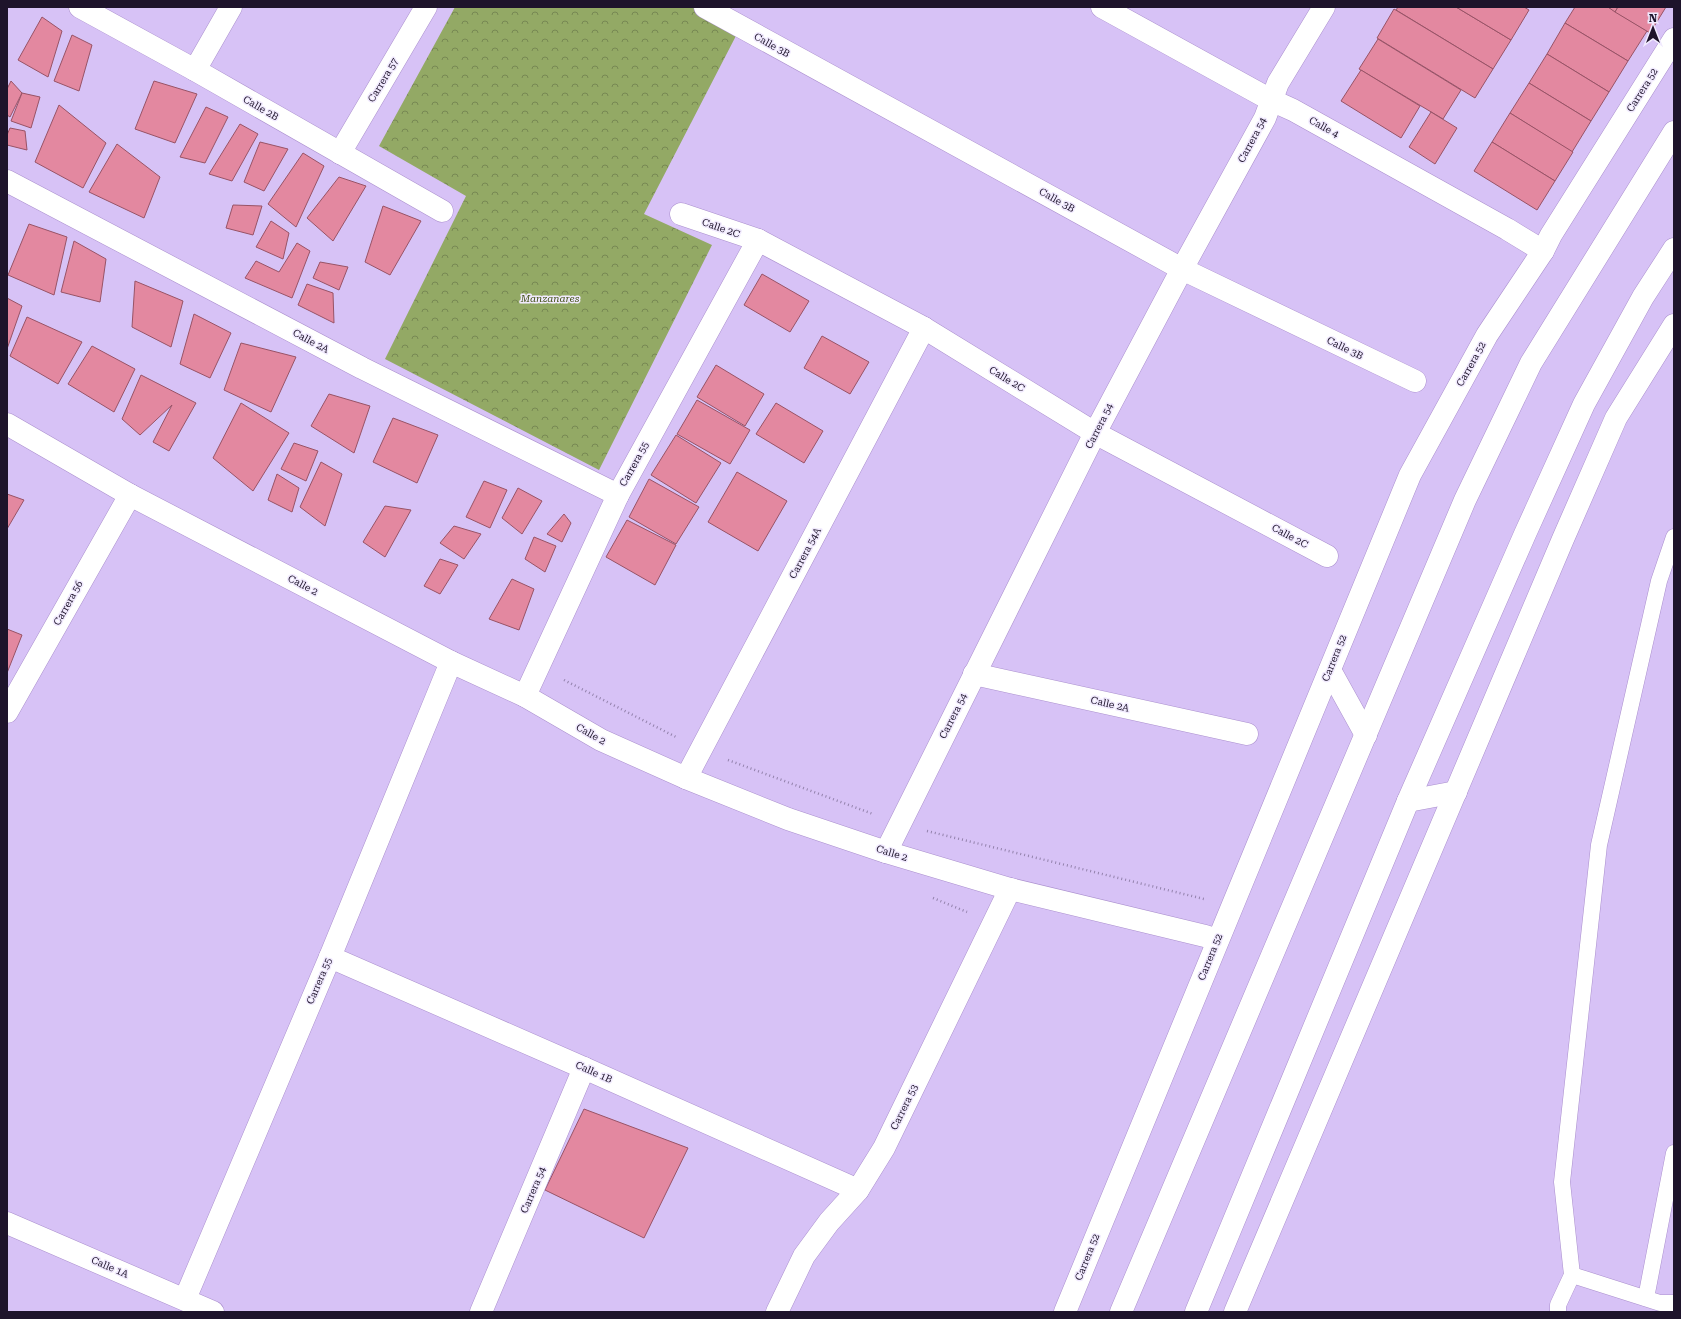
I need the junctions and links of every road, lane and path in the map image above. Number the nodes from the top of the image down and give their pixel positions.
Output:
1 (80, 7) edge
2 (231, 7) edge
3 (426, 7) edge
4 (705, 7) edge
5 (1102, 7) edge
6 (1324, 7) edge
7 (1674, 40) edge
8 (195, 70) junction
9 (1270, 100) junction
10 (1674, 132) edge
11 (340, 153) junction
12 (7, 181) edge
13 (442, 211) dead end
14 (681, 214) dead end
15 (758, 240) junction
16 (1674, 249) edge
17 (1543, 251) junction
18 (1182, 268) junction
19 (1674, 325) edge
20 (924, 328) junction
21 (1415, 381) dead end
22 (7, 424) edge
23 (1095, 433) junction
24 (130, 495) junction
25 (618, 495) junction
26 (1674, 537) edge
27 (1327, 556) dead end
28 (451, 662) junction
29 (1330, 670) junction
30 (974, 674) junction
31 (525, 696) junction
32 (7, 712) edge
33 (1246, 734) dead end
34 (1366, 735) junction
35 (686, 778) junction
36 (1456, 792) junction
37 (1408, 801) junction
38 (886, 852) junction
39 (1010, 889) junction
40 (1217, 940) junction
41 (330, 957) junction
42 (584, 1068) junction
43 (1674, 1153) edge
44 (858, 1190) junction
45 (7, 1223) edge
46 (1572, 1275) junction
47 (1646, 1298) junction
48 (185, 1299) junction
49 (1674, 1303) edge
50 (213, 1312) edge
51 (481, 1312) edge
52 (777, 1312) edge
53 (1065, 1312) edge
54 (1121, 1312) edge
55 (1196, 1312) edge
56 (1235, 1312) edge
57 (1558, 1312) edge

1 - 8 street, Calle 2B
2 - 8 street
3 - 11 street, Carrera 57
4 - 18 street, Calle 3B
5 - 9 street, Calle 4
6 - 9 street, Carrera 54
7 - 17 street, Carrera 52
8 - 11 street, Calle 2B
9 - 17 street, Calle 4
9 - 18 street, Carrera 54
10 - 34 street
11 - 13 street, Calle 2B
12 - 25 street, Calle 2A
14 - 15 street, Calle 2C
15 - 20 street, Calle 2C
15 - 25 street, Carrera 55
16 - 37 street
17 - 29 street, Carrera 52
18 - 21 street, Calle 3B
18 - 23 street, Carrera 54
19 - 36 street
20 - 23 street, Calle 2C
20 - 35 street, Carrera 54A
22 - 24 street, Calle 2
23 - 27 street, Calle 2C
23 - 30 street, Carrera 54
24 - 28 street, Calle 2
24 - 32 street, Carrera 56
25 - 31 street, Carrera 55
26 - 46 lane
28 - 31 street, Calle 2
28 - 41 street, Carrera 55
29 - 34 street
29 - 40 street, Carrera 52
30 - 33 street, Calle 2A
30 - 38 street, Carrera 54
31 - 35 street, Calle 2
34 - 54 street
35 - 38 street, Calle 2
36 - 37 street
36 - 56 street
37 - 55 street
38 - 39 street, Calle 2
39 - 40 street, Calle 2
39 - 44 street, Carrera 53
40 - 53 street, Carrera 52
41 - 42 street, Calle 1B
41 - 48 street, Carrera 55
42 - 44 street, Calle 1B
42 - 51 street, Carrera 54
43 - 47 lane
44 - 52 street, Carrera 53
45 - 48 street, Calle 1A
46 - 47 lane
46 - 57 lane
47 - 49 lane
48 - 50 street, Calle 1A

